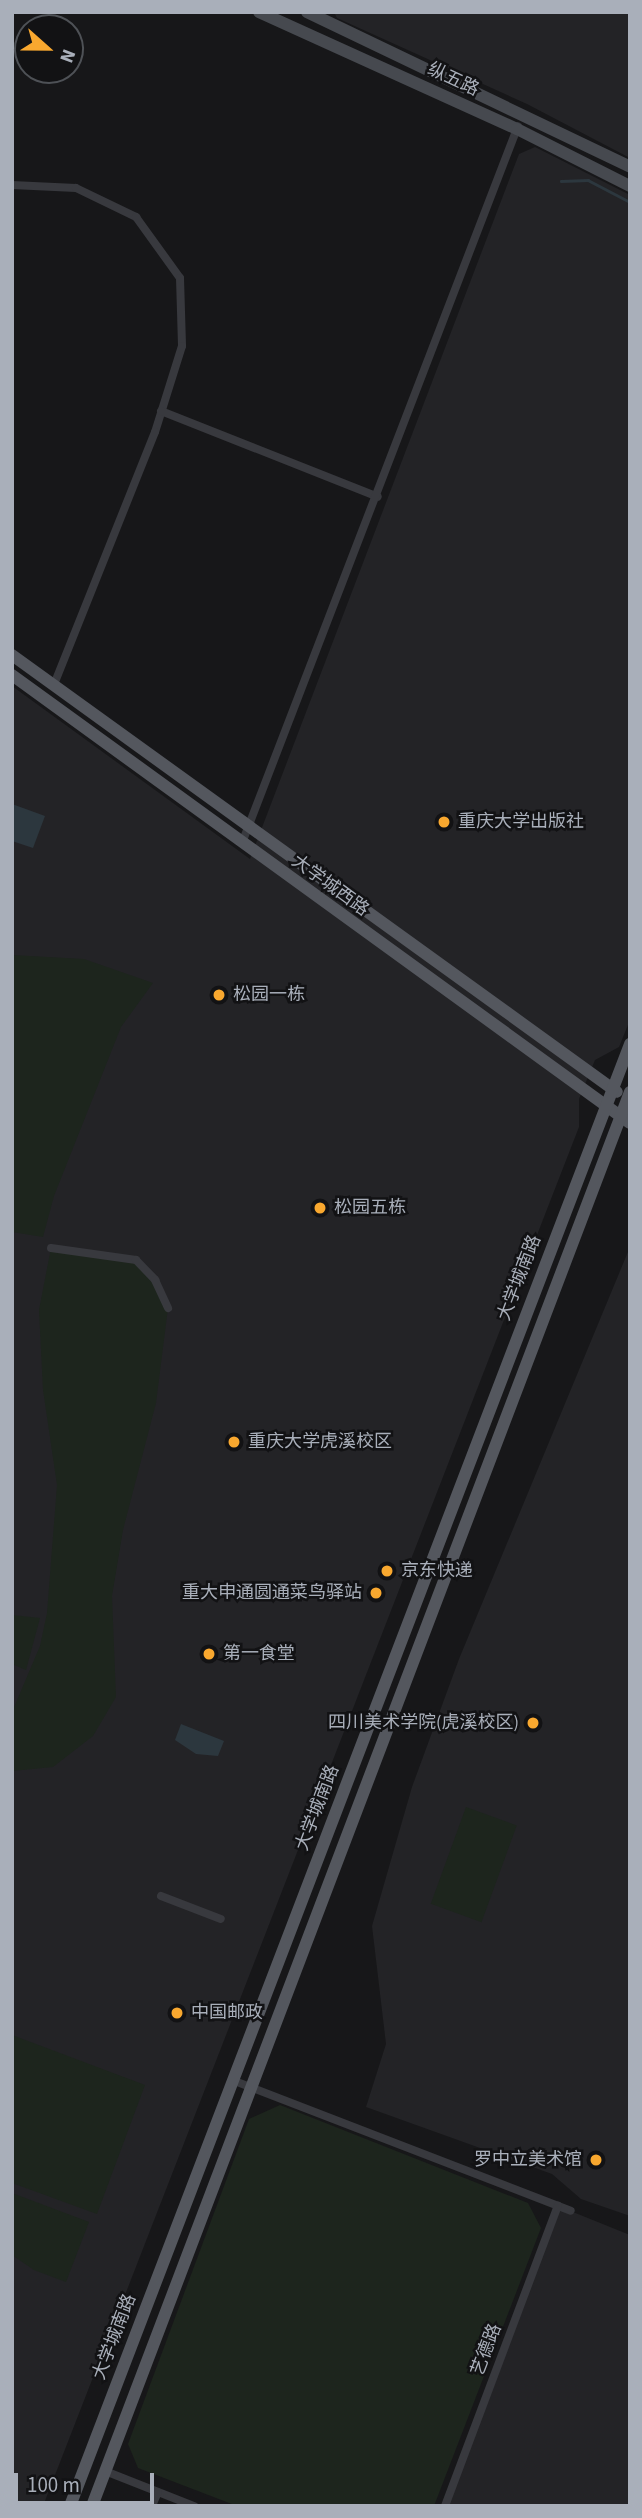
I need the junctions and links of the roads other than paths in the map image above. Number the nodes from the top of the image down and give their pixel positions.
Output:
1 (259, 12) edge
2 (307, 12) edge
3 (523, 113) junction
4 (517, 129) junction
5 (630, 167) edge
6 (12, 185) edge
7 (630, 186) edge
8 (161, 411) junction
9 (378, 497) junction
10 (12, 655) edge
11 (12, 675) edge
12 (54, 684) junction
13 (248, 828) junction
14 (242, 843) junction
15 (630, 1044) edge
16 (612, 1089) junction
17 (629, 1097) edge
18 (604, 1109) junction
19 (625, 1121) edge
20 (51, 1248) dead end
21 (168, 1308) dead end
22 (160, 1896) dead end
23 (221, 1919) dead end
24 (232, 2080) junction
25 (251, 2084) junction
26 (558, 2206) junction
27 (571, 2211) dead end
28 (105, 2471) junction
29 (158, 2492) junction
30 (70, 2506) edge
31 (92, 2506) edge
32 (152, 2506) edge
33 (194, 2506) edge
34 (445, 2506) edge

1 - 4 main road, 纵五路
2 - 3 main road, 纵五路
3 - 4 street
3 - 5 main road, 纵五路
4 - 7 main road, 纵五路
4 - 9 street
6 - 8 street
8 - 9 street
8 - 12 street
9 - 13 street
10 - 12 main road, 大学城西路
11 - 14 main road, 大学城西路
12 - 13 main road, 大学城西路
13 - 14 street
13 - 16 main road, 大学城西路
14 - 18 main road, 大学城西路
15 - 16 main road, 大学城南路
16 - 17 main road, 大学城西路
16 - 18 main road, 大学城南路
17 - 19 main road, 大学城南路
18 - 19 main road, 大学城西路
18 - 24 main road, 大学城南路
19 - 25 main road, 大学城南路
20 - 21 street
22 - 23 street
24 - 25 street
24 - 30 main road, 大学城南路
25 - 26 street
25 - 28 main road, 大学城南路
26 - 27 street
26 - 34 street, 艺德路
28 - 29 street
28 - 31 main road, 大学城南路
29 - 32 street
29 - 33 street

